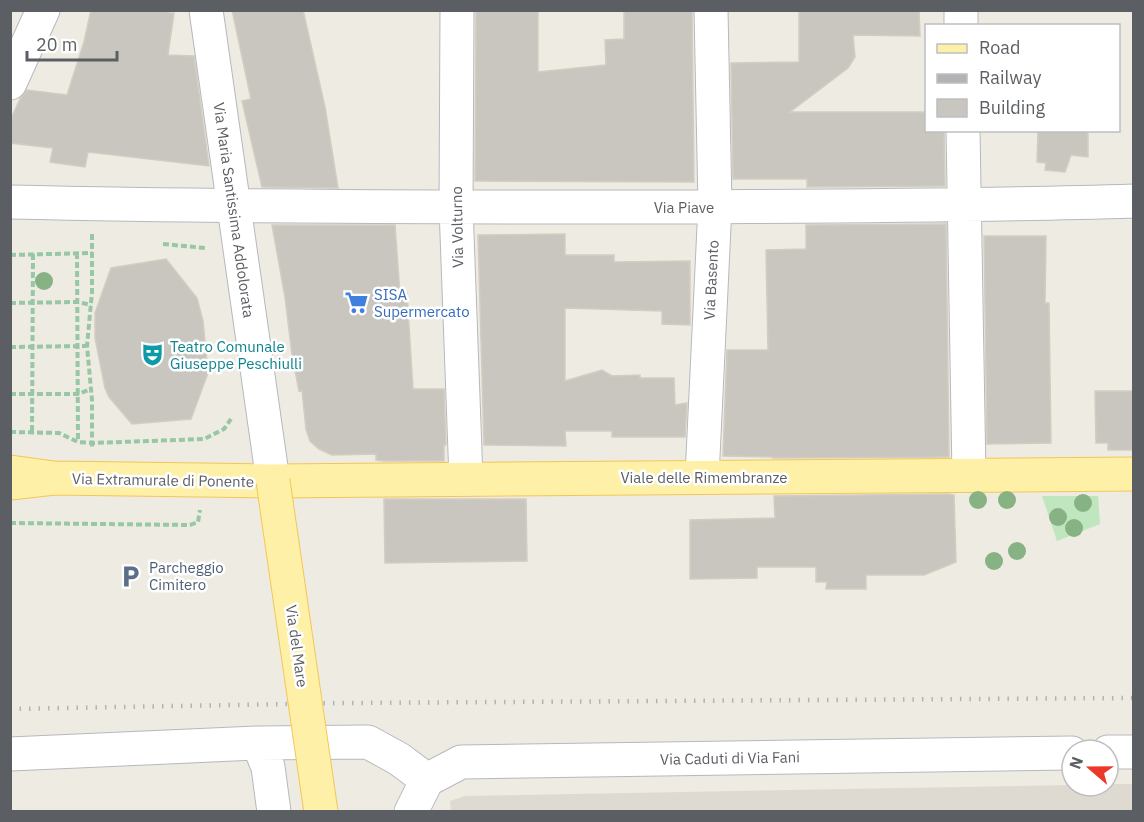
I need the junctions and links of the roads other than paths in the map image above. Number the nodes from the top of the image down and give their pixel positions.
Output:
1 (42, 10) edge
2 (206, 10) edge
3 (457, 10) edge
4 (711, 10) edge
5 (10, 83) edge
6 (963, 132) edge
7 (1134, 201) edge
8 (10, 202) edge
9 (715, 206) junction
10 (964, 206) junction
11 (233, 207) junction
12 (456, 207) junction
13 (10, 472) edge
14 (1134, 474) edge
15 (969, 475) junction
16 (702, 477) junction
17 (54, 478) junction
18 (466, 479) junction
19 (273, 481) junction
20 (10, 483) edge
21 (258, 743) junction
22 (1060, 753) edge
23 (10, 754) edge
24 (427, 780) junction
25 (274, 812) edge
26 (321, 812) edge
27 (411, 812) edge

1 - 5 street
2 - 11 street, Via Maria Santissima Addolorata
3 - 12 street, Via Volturno
4 - 9 street, Via Basento
6 - 10 street
7 - 10 street, Via Piave
8 - 11 street, Via Piave
9 - 10 street, Via Piave
9 - 12 street, Via Piave
9 - 16 street, Via Basento
10 - 15 street
11 - 12 street, Via Piave
11 - 19 street, Via Maria Santissima Addolorata
12 - 18 street, Via Volturno
13 - 17 main road, Via Extramurale di Ponente
14 - 15 main road, Viale delle Rimembranze
15 - 16 main road, Viale delle Rimembranze
16 - 18 main road, Viale delle Rimembranze
17 - 19 main road, Via Extramurale di Ponente
17 - 20 main road, Via Extramurale di Ponente
18 - 19 main road, Viale delle Rimembranze
19 - 26 main road, Via del Mare, bridge
21 - 23 street
21 - 24 street
21 - 25 street
22 - 24 street, Via Caduti di Via Fani
24 - 27 street

